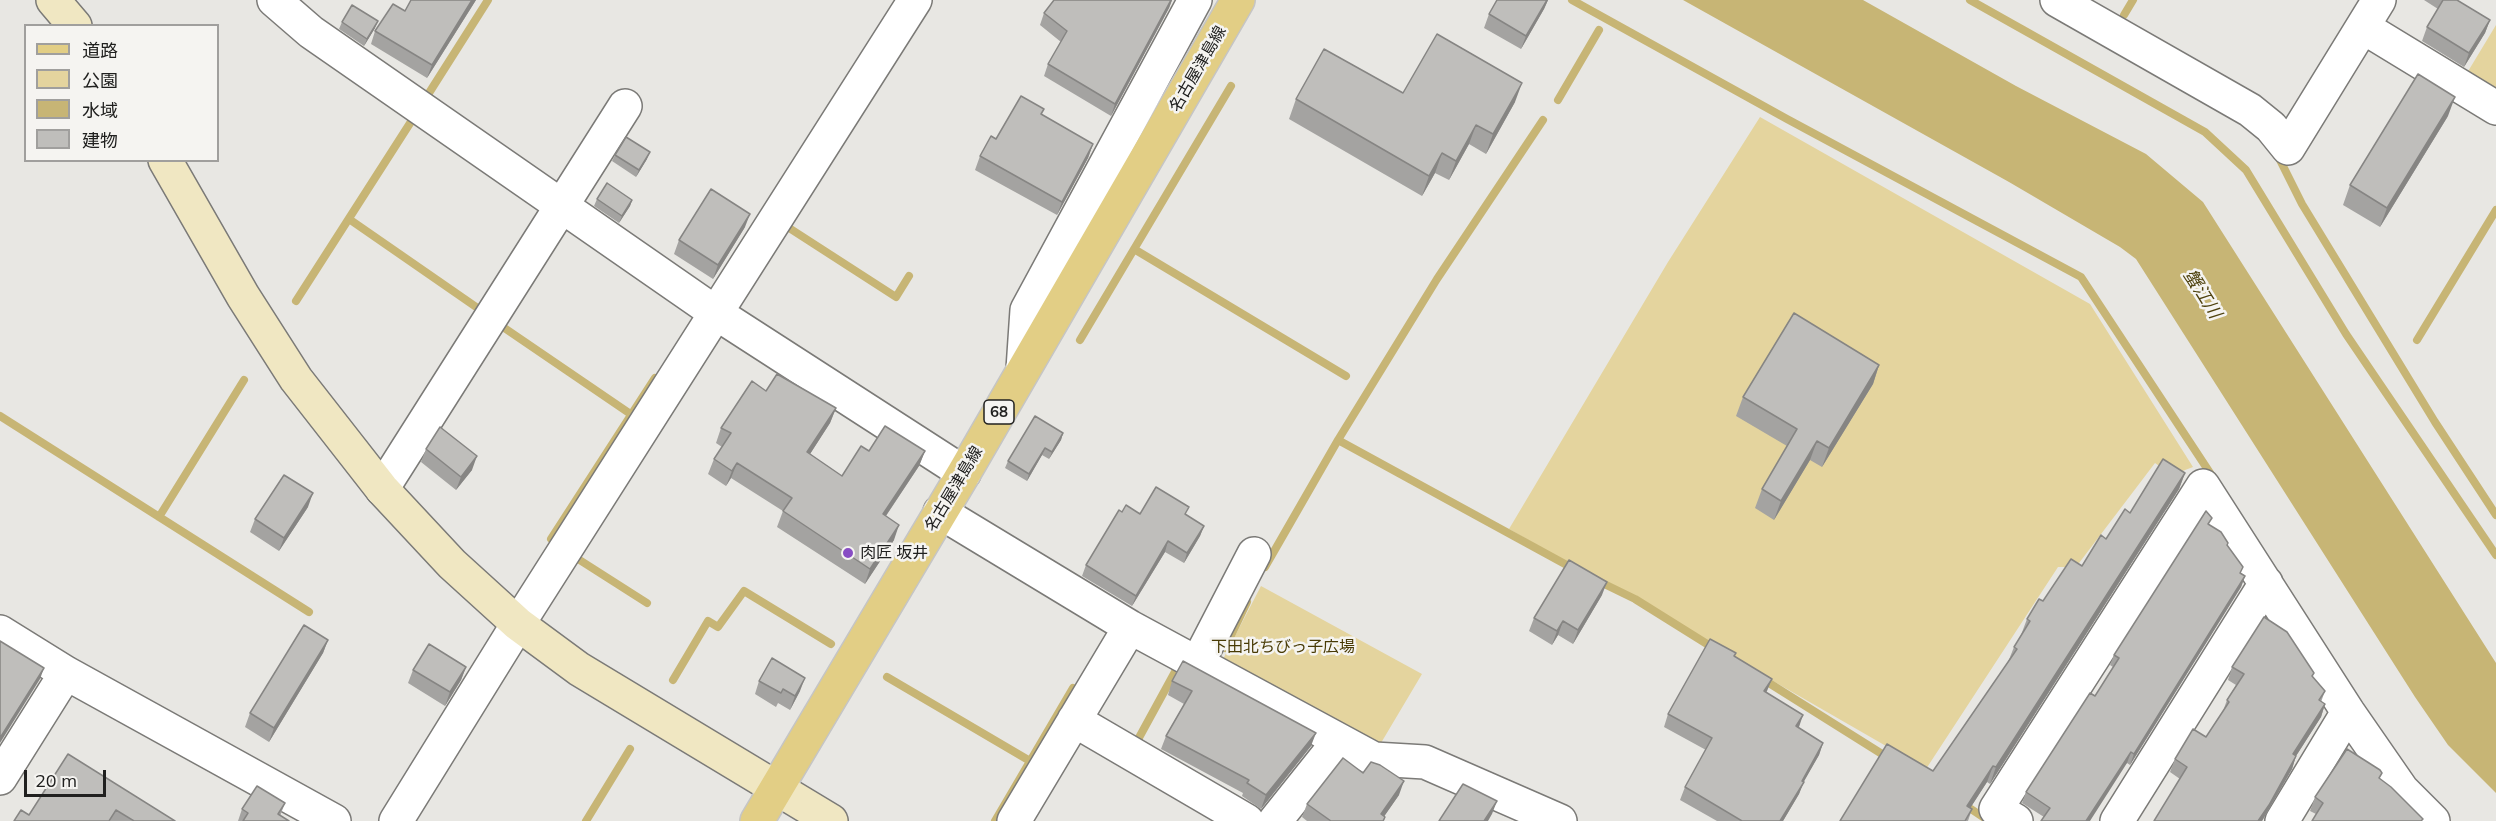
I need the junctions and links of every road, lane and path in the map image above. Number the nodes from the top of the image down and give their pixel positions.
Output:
1 (52, 0) edge
2 (274, 0) edge
3 (915, 0) edge
4 (1195, 0) edge
5 (1238, 0) edge
6 (2057, 0) edge
7 (2371, 13) edge
8 (73, 24) edge
9 (625, 106) dead end
10 (2496, 108) edge
11 (166, 162) edge
12 (562, 205) junction
13 (716, 313) junction
14 (1023, 369) junction
15 (964, 473) junction
16 (382, 489) junction
17 (940, 512) junction
18 (1254, 554) dead end
19 (2266, 583) junction
20 (518, 624) junction
21 (1130, 627) junction
22 (0, 632) edge
23 (1197, 664) junction
24 (66, 673) junction
25 (2348, 712) junction
26 (1074, 720) junction
27 (1339, 741) junction
28 (0, 778) edge
29 (777, 789) junction
30 (334, 821) edge
31 (396, 821) edge
32 (757, 821) edge
33 (831, 821) edge
34 (1014, 821) edge
35 (1247, 821) edge
36 (1275, 821) edge
37 (1560, 821) edge
38 (2016, 821) edge
39 (2117, 821) edge
40 (2282, 821) edge
41 (2433, 821) edge

1 - 8 street
2 - 12 street
3 - 13 street
4 - 14 street
5 - 14 main road, 名古屋津島線 / 68
6 - 7 street
7 - 10 street
9 - 12 street
11 - 16 street
12 - 13 street
12 - 16 street
13 - 15 street
13 - 20 street
14 - 15 main road, 名古屋津島線 / 68
15 - 17 main road, 名古屋津島線 / 68
16 - 20 street
17 - 21 street
17 - 29 main road, 名古屋津島線 / 68
18 - 23 street
19 - 25 street
19 - 38 street
19 - 39 street
20 - 29 street
20 - 31 street
21 - 23 street
21 - 26 street
22 - 24 street
23 - 27 street
24 - 28 street
24 - 30 street
25 - 40 street
25 - 41 street
26 - 34 street
26 - 35 street
27 - 36 street
27 - 37 street
29 - 32 main road, 名古屋津島線 / 68
29 - 33 street

